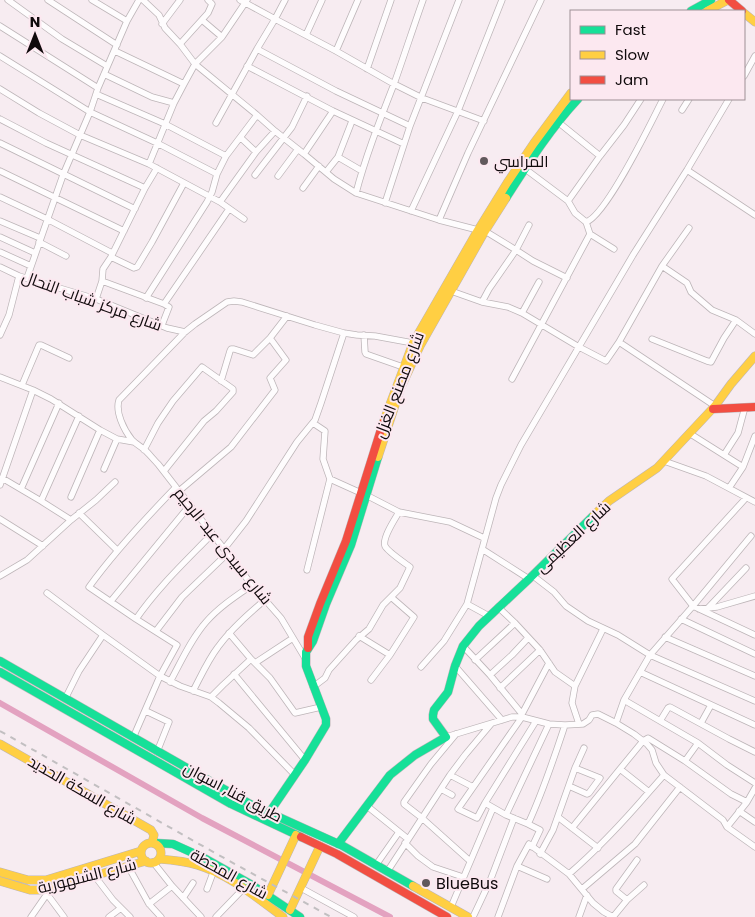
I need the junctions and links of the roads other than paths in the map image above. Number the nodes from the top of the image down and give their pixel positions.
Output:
1 (8, 0) edge
2 (48, 0) edge
3 (92, 0) edge
4 (139, 0) edge
5 (143, 0) edge
6 (180, 0) edge
7 (208, 0) edge
8 (285, 0) edge
9 (322, 0) edge
10 (358, 0) edge
11 (390, 0) edge
12 (423, 0) edge
13 (459, 0) edge
14 (502, 0) edge
15 (540, 0) edge
16 (711, 0) edge
17 (728, 0) edge
18 (244, 1) edge
19 (693, 10) edge
20 (709, 10) edge
21 (740, 10) edge
22 (745, 14) edge
23 (202, 20) junction
24 (275, 20) junction
25 (127, 21) junction
26 (755, 22) edge
27 (162, 24) junction
28 (0, 26) edge
29 (306, 35) junction
30 (222, 37) junction
31 (180, 44) junction
32 (116, 48) junction
33 (257, 49) junction
34 (336, 51) junction
35 (0, 56) edge
36 (755, 56) edge
37 (195, 64) junction
38 (107, 66) junction
39 (247, 66) junction
40 (367, 69) junction
41 (104, 74) junction
42 (745, 74) edge
43 (184, 84) junction
44 (394, 84) junction
45 (0, 89) edge
46 (97, 91) junction
47 (232, 94) junction
48 (570, 94) edge
49 (306, 96) junction
50 (422, 98) junction
51 (577, 100) edge
52 (640, 100) edge
53 (662, 100) edge
54 (689, 100) edge
55 (728, 100) edge
56 (174, 104) junction
57 (682, 110) dead end
58 (333, 111) junction
59 (458, 111) junction
60 (90, 112) junction
61 (382, 113) junction
62 (257, 115) junction
63 (0, 119) edge
64 (352, 121) junction
65 (484, 121) junction
66 (558, 122) junction
67 (216, 123) dead end
68 (165, 124) junction
69 (410, 126) junction
70 (275, 131) junction
71 (375, 131) junction
72 (80, 135) junction
73 (241, 138) junction
74 (284, 139) junction
75 (0, 142) edge
76 (157, 143) junction
77 (404, 144) junction
78 (298, 149) junction
79 (256, 152) junction
80 (72, 154) junction
81 (304, 154) junction
82 (226, 156) junction
83 (600, 156) junction
84 (338, 158) junction
85 (149, 164) junction
86 (319, 166) junction
87 (157, 168) junction
88 (524, 168) junction
89 (687, 170) junction
90 (0, 171) edge
91 (362, 171) junction
92 (326, 172) junction
93 (217, 174) junction
94 (63, 175) junction
95 (255, 175) dead end
96 (278, 176) dead end
97 (184, 183) junction
98 (145, 188) junction
99 (303, 188) dead end
100 (356, 193) junction
101 (0, 197) edge
102 (55, 197) junction
103 (210, 198) junction
104 (568, 201) junction
105 (220, 202) junction
106 (385, 203) junction
107 (134, 209) junction
108 (229, 209) junction
109 (411, 211) junction
110 (755, 215) edge
111 (47, 219) junction
112 (244, 219) dead end
113 (439, 220) junction
114 (0, 221) edge
115 (586, 222) junction
116 (528, 225) dead end
117 (689, 228) dead end
118 (124, 230) junction
119 (481, 230) junction
120 (590, 234) junction
121 (0, 236) edge
122 (40, 240) junction
123 (614, 249) dead end
124 (516, 250) junction
125 (0, 252) edge
126 (35, 253) junction
127 (111, 255) junction
128 (66, 256) dead end
129 (31, 266) junction
130 (662, 266) junction
131 (0, 267) edge
132 (19, 276) junction
133 (27, 278) junction
134 (567, 278) junction
135 (102, 281) junction
136 (538, 282) dead end
137 (451, 291) junction
138 (146, 298) junction
139 (96, 299) junction
140 (482, 302) junction
141 (164, 304) junction
142 (522, 313) junction
143 (286, 316) junction
144 (736, 320) junction
145 (541, 324) junction
146 (162, 326) junction
147 (186, 332) junction
148 (344, 333) junction
149 (755, 334) edge
150 (0, 335) edge
151 (364, 336) junction
152 (270, 338) junction
153 (652, 339) dead end
154 (619, 342) junction
155 (416, 344) junction
156 (579, 347) junction
157 (755, 356) edge
158 (69, 358) dead end
159 (403, 367) junction
160 (0, 377) edge
161 (512, 379) dead end
162 (221, 381) junction
163 (22, 385) junction
164 (33, 390) junction
165 (59, 403) junction
166 (714, 407) junction
167 (746, 407) junction
168 (755, 407) edge
169 (79, 416) junction
170 (313, 423) junction
171 (100, 430) junction
172 (689, 433) junction
173 (755, 436) edge
174 (117, 439) junction
175 (134, 442) junction
176 (144, 450) junction
177 (724, 455) junction
178 (664, 461) junction
179 (743, 467) junction
180 (2, 468) edge
181 (104, 469) dead end
182 (164, 471) junction
183 (2, 478) junction
184 (330, 479) junction
185 (115, 482) dead end
186 (0, 485) edge
187 (729, 488) junction
188 (21, 489) junction
189 (178, 489) junction
190 (363, 494) junction
191 (71, 497) dead end
192 (746, 498) junction
193 (41, 501) junction
194 (755, 502) edge
195 (190, 505) junction
196 (399, 512) junction
197 (79, 513) junction
198 (0, 519) edge
199 (71, 520) junction
200 (212, 534) junction
201 (751, 536) dead end
202 (484, 538) junction
203 (43, 546) junction
204 (482, 549) junction
205 (117, 550) junction
206 (226, 551) junction
207 (746, 568) dead end
208 (307, 570) dead end
209 (0, 576) edge
210 (530, 577) junction
211 (252, 584) junction
212 (47, 593) dead end
213 (755, 596) edge
214 (391, 597) junction
215 (265, 600) junction
216 (110, 602) junction
217 (467, 604) junction
218 (498, 607) junction
219 (696, 608) junction
220 (708, 608) junction
221 (488, 616) junction
222 (136, 619) junction
223 (682, 619) junction
224 (515, 624) junction
225 (603, 629) junction
226 (156, 631) junction
227 (229, 633) junction
228 (755, 634) edge
229 (103, 635) junction
230 (359, 636) junction
231 (665, 637) junction
232 (293, 638) junction
233 (528, 638) junction
234 (463, 646) junction
235 (540, 650) junction
236 (755, 654) edge
237 (390, 655) junction
238 (650, 655) junction
239 (305, 658) junction
240 (475, 660) junction
241 (0, 661) edge
242 (253, 661) junction
243 (549, 663) junction
244 (421, 666) dead end
245 (455, 666) junction
246 (0, 672) edge
247 (640, 672) junction
248 (234, 674) junction
249 (490, 675) junction
250 (160, 676) junction
251 (755, 676) edge
252 (371, 680) dead end
253 (170, 682) junction
254 (575, 686) junction
255 (313, 687) junction
256 (500, 688) junction
257 (193, 691) junction
258 (212, 698) junction
259 (65, 699) junction
260 (624, 700) junction
261 (755, 702) edge
262 (711, 705) junction
263 (321, 707) junction
264 (146, 711) junction
265 (522, 715) junction
266 (502, 720) junction
267 (536, 721) junction
268 (660, 721) junction
269 (491, 723) junction
270 (616, 723) junction
271 (701, 723) junction
272 (549, 724) junction
273 (579, 724) junction
274 (566, 725) junction
275 (755, 725) edge
276 (456, 734) junction
277 (446, 737) junction
278 (133, 738) junction
279 (643, 741) junction
280 (698, 742) junction
281 (0, 744) edge
282 (584, 748) dead end
283 (158, 752) junction
284 (755, 752) edge
285 (305, 760) junction
286 (685, 761) junction
287 (575, 768) junction
288 (620, 768) junction
289 (295, 775) junction
290 (450, 775) junction
291 (664, 775) junction
292 (755, 783) edge
293 (569, 786) junction
294 (473, 787) junction
295 (680, 787) junction
296 (755, 788) edge
297 (441, 789) junction
298 (650, 792) junction
299 (452, 795) dead end
300 (753, 796) edge
301 (747, 802) junction
302 (485, 803) junction
303 (367, 806) junction
304 (493, 808) junction
305 (739, 811) junction
306 (268, 813) junction
307 (506, 815) junction
308 (422, 818) junction
309 (514, 818) junction
310 (558, 818) junction
311 (755, 822) edge
312 (528, 824) junction
313 (728, 827) junction
314 (572, 828) junction
315 (399, 832) junction
316 (296, 835) junction
317 (406, 841) junction
318 (153, 843) junction
319 (338, 844) junction
320 (320, 846) junction
321 (532, 847) junction
322 (755, 847) edge
323 (598, 848) junction
324 (141, 851) junction
325 (540, 854) junction
326 (637, 860) dead end
327 (153, 861) junction
328 (470, 861) junction
329 (376, 865) junction
330 (128, 866) junction
331 (517, 866) junction
332 (214, 870) junction
333 (0, 872) edge
334 (387, 872) junction
335 (569, 874) junction
336 (94, 875) junction
337 (463, 877) junction
338 (546, 879) dead end
339 (0, 881) edge
340 (193, 883) dead end
341 (644, 885) dead end
342 (172, 886) junction
343 (244, 888) junction
344 (301, 888) junction
345 (207, 890) dead end
346 (582, 890) junction
347 (46, 892) junction
348 (268, 895) junction
349 (587, 895) junction
350 (183, 898) junction
351 (627, 900) junction
352 (149, 904) junction
353 (451, 907) junction
354 (121, 908) junction
355 (290, 910) junction
356 (31, 917) edge
357 (64, 917) edge
358 (109, 917) edge
359 (130, 917) edge
360 (161, 917) edge
361 (201, 917) edge
362 (216, 917) edge
363 (282, 917) edge
364 (300, 917) edge
365 (354, 917) edge
366 (447, 917) edge
367 (468, 917) edge
368 (473, 917) edge
369 (498, 917) edge
370 (579, 917) edge
371 (613, 917) edge

1 - 38 street
2 - 32 street
3 - 25 street
4 - 25 street
5 - 27 street
6 - 27 street
7 - 23 street
8 - 24 street
9 - 29 street
10 - 34 street
11 - 40 street
12 - 44 street
13 - 50 street
14 - 59 street
15 - 65 street
16 - 19 main road
17 - 20 main road
17 - 21 main road
18 - 24 street
18 - 30 street
22 - 26 main road
23 - 30 street
23 - 31 street
24 - 29 street
24 - 33 street
25 - 32 street
27 - 31 street
28 - 46 street
29 - 34 street
30 - 37 street
31 - 37 street
32 - 38 street
32 - 43 street
33 - 39 street
33 - 61 street
34 - 40 street
35 - 60 street
36 - 42 street
37 - 43 street
37 - 47 street
38 - 41 street
39 - 47 street
39 - 49 street
40 - 44 street
41 - 46 street
41 - 56 street
43 - 56 street
44 - 50 street
44 - 61 street
45 - 72 street
46 - 60 street
46 - 68 street
47 - 62 street
47 - 67 street
48 - 119 main road, شارع مصنع الغزل
49 - 58 street
49 - 74 street
50 - 59 street
50 - 69 street
51 - 66 main road, شارع مصنع الغزل
52 - 83 street
53 - 115 street
54 - 57 street
55 - 89 street
56 - 68 street
58 - 64 street
58 - 81 street
59 - 65 street
59 - 109 street
60 - 72 street
60 - 76 street
61 - 69 street
61 - 71 street
62 - 70 street
62 - 73 street
63 - 80 street
64 - 71 street
64 - 84 street
65 - 113 street
66 - 83 street
66 - 88 main road, شارع مصنع الغزل
68 - 76 street
68 - 82 street
69 - 77 street
70 - 74 street
70 - 79 street
71 - 77 street
71 - 91 street
72 - 80 street
72 - 85 street
73 - 79 street
73 - 82 street
74 - 78 street
74 - 95 street
75 - 94 street
76 - 85 street
76 - 93 street
77 - 106 street
78 - 81 street
78 - 96 street
79 - 105 street
80 - 94 street
80 - 98 street
81 - 86 street
82 - 93 street
83 - 104 street
84 - 91 street
84 - 92 street
85 - 87 street
86 - 92 street
86 - 99 street
87 - 97 street
87 - 98 street
88 - 104 street
88 - 119 main road, شارع مصنع الغزل
89 - 110 street
89 - 156 street
90 - 102 street
91 - 100 street
92 - 100 street
93 - 103 street
94 - 102 street
94 - 107 street
97 - 103 street
97 - 127 street
98 - 107 street
100 - 106 street
101 - 111 street
102 - 111 street
102 - 118 street
103 - 105 street
103 - 138 street
104 - 115 street
105 - 108 street
106 - 109 street
107 - 118 street
108 - 112 street
108 - 141 street
109 - 113 street
111 - 122 street
111 - 127 street
113 - 119 street
114 - 122 street
115 - 120 street
116 - 124 street
117 - 130 street
118 - 127 street
119 - 124 street
119 - 137 main road, شارع مصنع الغزل
119 - 155 main road, شارع مصنع الغزل
120 - 123 street
120 - 134 street
121 - 126 street
122 - 126 street
122 - 128 street
124 - 134 street
124 - 140 street
125 - 129 street
126 - 129 street
127 - 135 street
129 - 133 street
130 - 144 street
130 - 154 street
131 - 132 street, شارع مركز شباب النحال
132 - 133 street, شارع مركز شباب النحال
132 - 150 street
133 - 139 street, شارع مركز شباب النحال
134 - 145 street
135 - 138 street
135 - 139 street
136 - 142 street
137 - 140 street
137 - 155 main road, شارع مصنع الغزل
138 - 141 street
139 - 146 street, شارع مركز شباب النحال
140 - 142 street
141 - 146 street
142 - 145 street
143 - 147 street
143 - 148 street
143 - 152 street
144 - 149 street
144 - 153 street
145 - 156 street
145 - 161 street
146 - 147 street, شارع مركز شباب النحال
147 - 175 street
148 - 151 street
148 - 170 street
151 - 155 street
151 - 159 street
152 - 162 street
152 - 189 street
154 - 156 street
154 - 166 street
155 - 159 main road, شارع مصنع الغزل
155 - 190 main road, شارع مصنع الغزل
156 - 202 street
157 - 166 main road, شارع العظيمى
158 - 163 street
159 - 190 main road, شارع مصنع الغزل
160 - 163 street
162 - 176 street
162 - 182 street
163 - 164 street
164 - 165 street
164 - 180 street
165 - 169 street
165 - 188 street
166 - 167 main road
166 - 172 main road, شارع العظيمى
167 - 168 main road
167 - 177 street
169 - 171 street
169 - 193 street
170 - 184 street
170 - 206 street
171 - 174 street
171 - 191 street
172 - 177 street
172 - 178 main road, شارع العظيمى
173 - 179 street
174 - 175 street
174 - 181 street
175 - 176 street, شارع سيدى عبد الرحيم
176 - 182 street, شارع سيدى عبد الرحيم
177 - 179 street
178 - 187 street
178 - 210 main road, شارع العظيمى
179 - 187 street
180 - 183 street
182 - 189 street, شارع سيدى عبد الرحيم
183 - 186 street
183 - 188 street
184 - 190 street
184 - 208 street
185 - 197 street
187 - 192 street
188 - 193 street
189 - 195 street, شارع سيدى عبد الرحيم
189 - 205 street
190 - 196 street
190 - 239 main road, شارع مصنع الغزل
192 - 194 street
192 - 219 street
193 - 199 street
195 - 200 street, شارع سيدى عبد الرحيم
195 - 216 street
196 - 202 street
196 - 214 street
197 - 199 street
197 - 205 street
198 - 203 street
199 - 203 street
200 - 206 street, شارع سيدى عبد الرحيم
200 - 222 street
201 - 219 street
202 - 204 street
203 - 209 street
204 - 210 street
204 - 217 street
205 - 216 street
206 - 211 street, شارع سيدى عبد الرحيم
206 - 226 street
207 - 220 street
210 - 218 main road, شارع العظيمى
210 - 225 street
211 - 215 street, شارع سيدى عبد الرحيم
211 - 253 street
212 - 229 street
213 - 220 street
214 - 230 street
214 - 237 street
215 - 227 street
215 - 232 street, شارع سيدى عبد الرحيم
216 - 222 street
217 - 221 street
217 - 244 street
218 - 221 main road, شارع العظيمى
218 - 224 street
219 - 220 street
219 - 223 street
219 - 228 street
221 - 234 main road, شارع العظيمى
222 - 226 street
223 - 231 street
223 - 236 street
224 - 233 street
224 - 240 street
225 - 238 street
225 - 254 street
226 - 250 street
227 - 242 street
227 - 257 street
229 - 250 street
229 - 259 street
230 - 237 street
230 - 255 street
231 - 238 street
231 - 251 street
232 - 239 street, شارع سيدى عبد الرحيم
232 - 242 street
233 - 235 street
233 - 249 street
234 - 240 street
234 - 245 main road, شارع العظيمى
235 - 243 street
235 - 256 street
237 - 252 street
238 - 247 street
238 - 261 street
239 - 255 main road
240 - 249 street
241 - 259 main road, طريق قنا, اسوان
242 - 248 street
242 - 263 street
243 - 254 street
243 - 265 street
245 - 266 street
245 - 277 main road, شارع العظيمى
246 - 316 main road, طريق قنا, اسوان
247 - 260 street
247 - 262 street
248 - 258 street
248 - 285 street
249 - 256 street
250 - 253 street
250 - 264 street
253 - 257 street
254 - 273 street
255 - 263 main road
256 - 265 street
257 - 258 street
258 - 289 street
259 - 278 main road, طريق قنا, اسوان
260 - 268 street
260 - 270 street
262 - 271 street
262 - 275 street
263 - 285 main road
264 - 278 street
264 - 283 street
265 - 266 street
265 - 267 street
265 - 294 street
266 - 269 street
267 - 272 street
267 - 302 street
268 - 271 street
268 - 280 street
269 - 276 street
269 - 290 street
270 - 273 street
270 - 279 street
271 - 284 street
272 - 274 street
272 - 307 street
273 - 274 street
274 - 312 street
276 - 277 street
276 - 308 street
277 - 303 main road
278 - 283 main road, طريق قنا, اسوان
279 - 286 street
279 - 288 street
279 - 291 street
280 - 286 street
280 - 292 street
281 - 318 main road, شارع السكة الحديد
282 - 287 street
283 - 306 main road, طريق قنا, اسوان
285 - 289 main road
286 - 301 street
287 - 293 street
287 - 293 street
288 - 298 street
288 - 314 street
289 - 306 main road
290 - 294 street
290 - 297 street
291 - 295 street
291 - 298 street
293 - 310 street
294 - 302 street
295 - 313 street
295 - 346 street
296 - 300 street
297 - 299 street
297 - 308 street
298 - 323 street
300 - 301 street
301 - 305 street
302 - 304 street
303 - 315 street
303 - 319 main road
304 - 307 street
304 - 328 street
305 - 311 street
305 - 313 street
306 - 319 main road, طريق قنا, اسوان
307 - 309 street
308 - 317 street
308 - 328 street
309 - 312 street
309 - 368 street
310 - 314 street
310 - 325 street
312 - 321 street
313 - 322 street
314 - 323 street
315 - 317 street
315 - 329 street
316 - 320 main road, طريق قنا, اسوان
316 - 348 main road
317 - 334 street
317 - 337 street
318 - 324 main road
318 - 327 main road
318 - 348 main road, شارع المحطة
319 - 329 main road, طريق قنا, اسوان
320 - 344 main road
320 - 366 main road, طريق قنا, اسوان
321 - 325 street
321 - 331 street
323 - 335 street
324 - 327 main road
324 - 333 main road, شارع الشنهورية
325 - 335 street
326 - 351 street
327 - 330 main road, شارع الشنهورية
327 - 332 main road, شارع المحطة
327 - 342 street
328 - 337 street
329 - 334 main road, طريق قنا, اسوان
330 - 336 main road, شارع الشنهورية
330 - 352 street
331 - 338 street
331 - 369 street
332 - 343 main road, شارع المحطة
332 - 345 street
334 - 353 main road, طريق قنا, اسوان
335 - 346 street
336 - 347 main road, شارع الشنهورية
336 - 354 street
337 - 353 street
339 - 347 main road, شارع الشنهورية
340 - 350 street
341 - 351 street
342 - 350 street
342 - 352 street
343 - 362 street
343 - 363 main road, شارع المحطة
344 - 355 main road
344 - 365 street
346 - 349 street
347 - 356 street
347 - 357 street
348 - 355 main road, شارع المحطة
349 - 370 street
349 - 371 street
350 - 361 street
351 - 371 street
352 - 360 street
353 - 367 main road, طريق قنا, اسوان
354 - 358 street
354 - 359 street
355 - 364 main road, شارع المحطة

